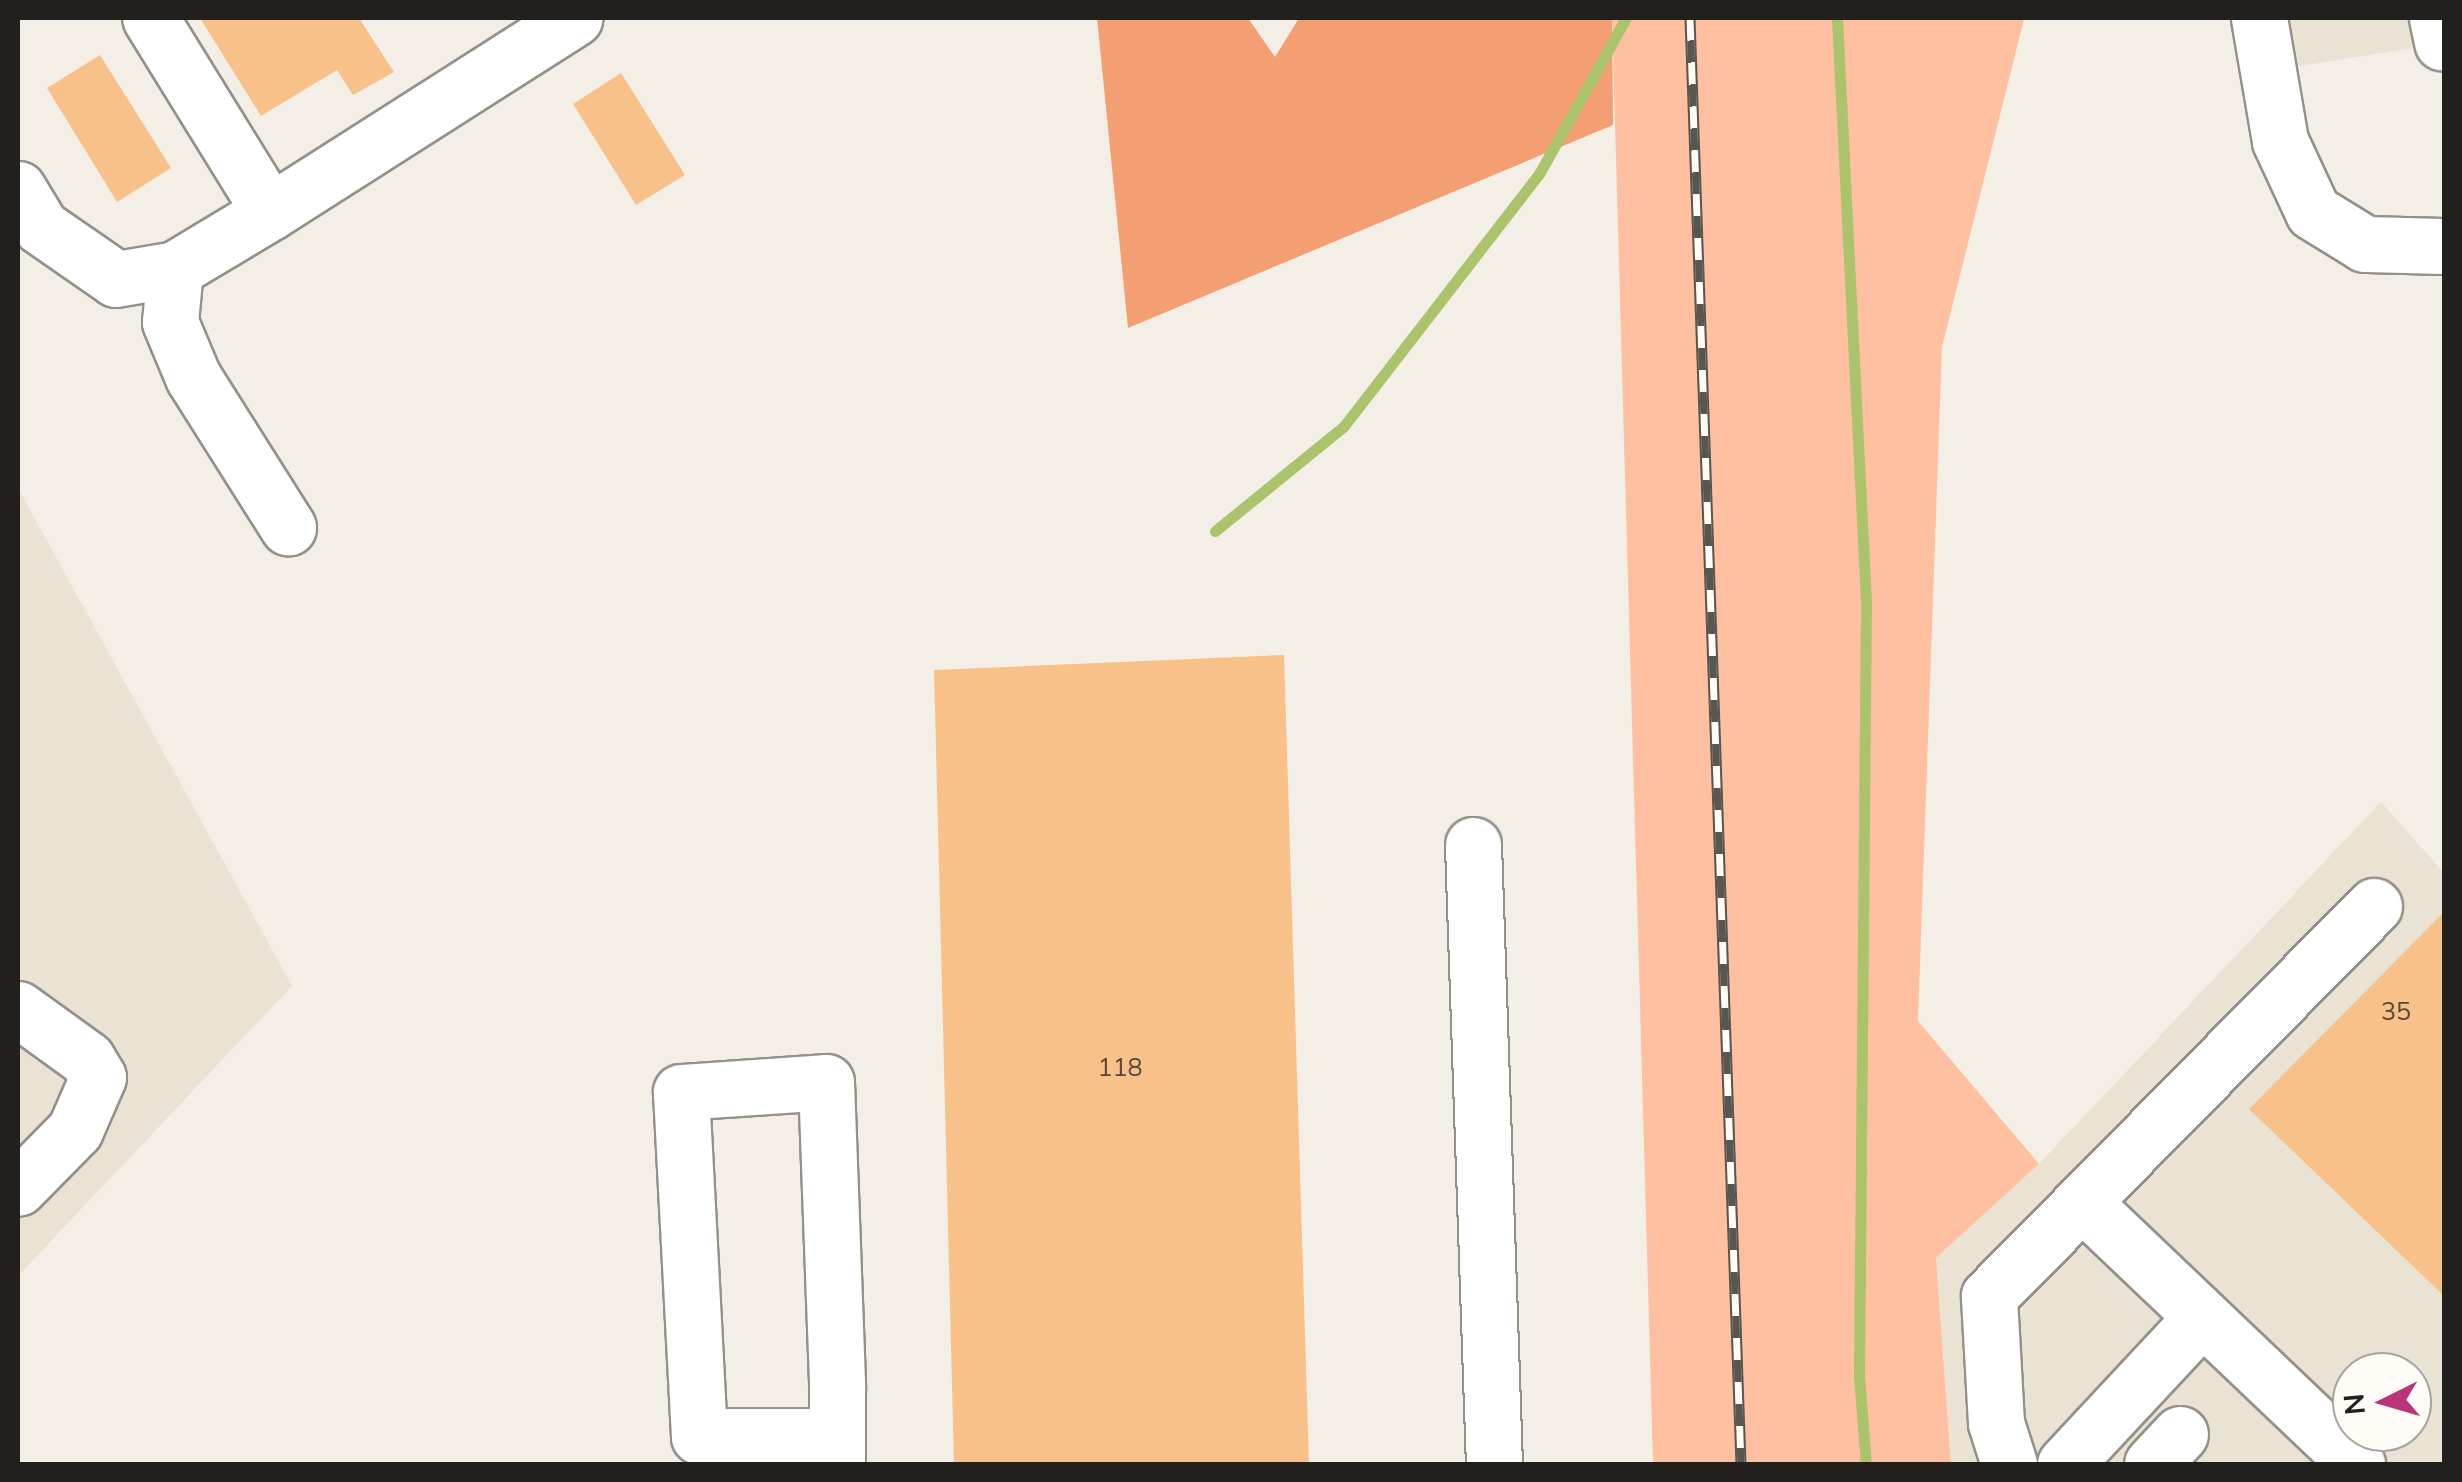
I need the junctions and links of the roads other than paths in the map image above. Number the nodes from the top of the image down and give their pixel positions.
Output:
1 (150, 18) edge
2 (574, 18) edge
3 (2259, 18) edge
4 (18, 189) edge
5 (270, 212) junction
6 (2444, 246) edge
7 (176, 269) junction
8 (288, 527) dead end
9 (1473, 845) dead end
10 (2374, 906) dead end
11 (18, 1009) edge
12 (18, 1188) edge
13 (2084, 1204) junction
14 (2202, 1317) junction
15 (837, 1450) edge
16 (1494, 1464) edge
17 (2009, 1464) edge
18 (2065, 1464) edge
19 (2357, 1464) edge

1 - 5 lane
2 - 5 lane
3 - 6 lane
4 - 7 lane
5 - 7 lane
7 - 8 lane
9 - 16 lane
10 - 13 lane
11 - 12 lane
13 - 14 lane
13 - 17 lane
14 - 18 lane
14 - 19 lane
15 - 15 lane

